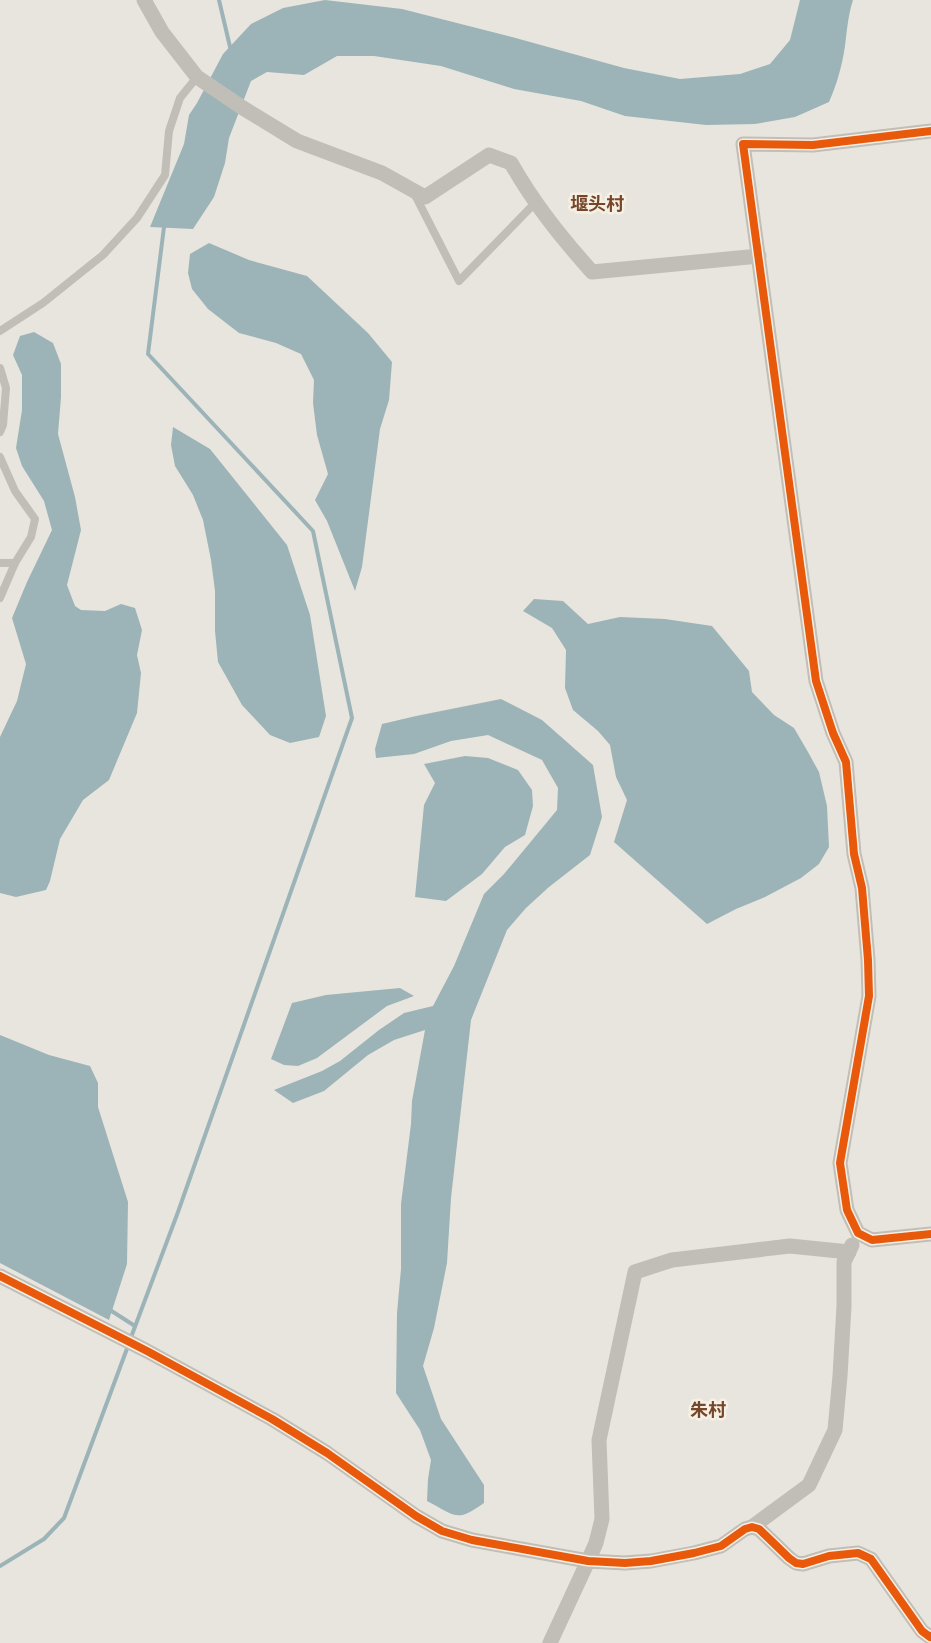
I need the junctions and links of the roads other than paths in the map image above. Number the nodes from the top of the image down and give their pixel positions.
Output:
1 (144, 0) edge
2 (197, 77) junction
3 (931, 131) edge
4 (413, 192) junction
5 (535, 203) junction
6 (759, 256) junction
7 (0, 331) edge
8 (0, 368) edge
9 (0, 432) edge
10 (0, 457) edge
11 (0, 563) edge
12 (16, 563) junction
13 (0, 598) edge
14 (858, 1233) junction
15 (931, 1234) edge
16 (849, 1252) junction
17 (0, 1276) edge
18 (752, 1527) junction
19 (588, 1561) junction
20 (929, 1639) edge
21 (550, 1643) edge

1 - 2 street
2 - 4 street
2 - 7 lane
3 - 6 street
4 - 5 street
4 - 5 lane
5 - 6 street
6 - 14 street
8 - 9 lane
10 - 12 lane
11 - 12 lane
12 - 13 lane
14 - 15 street
14 - 16 street
16 - 18 street
16 - 19 street
17 - 19 street
18 - 19 street
18 - 20 street
19 - 21 street

